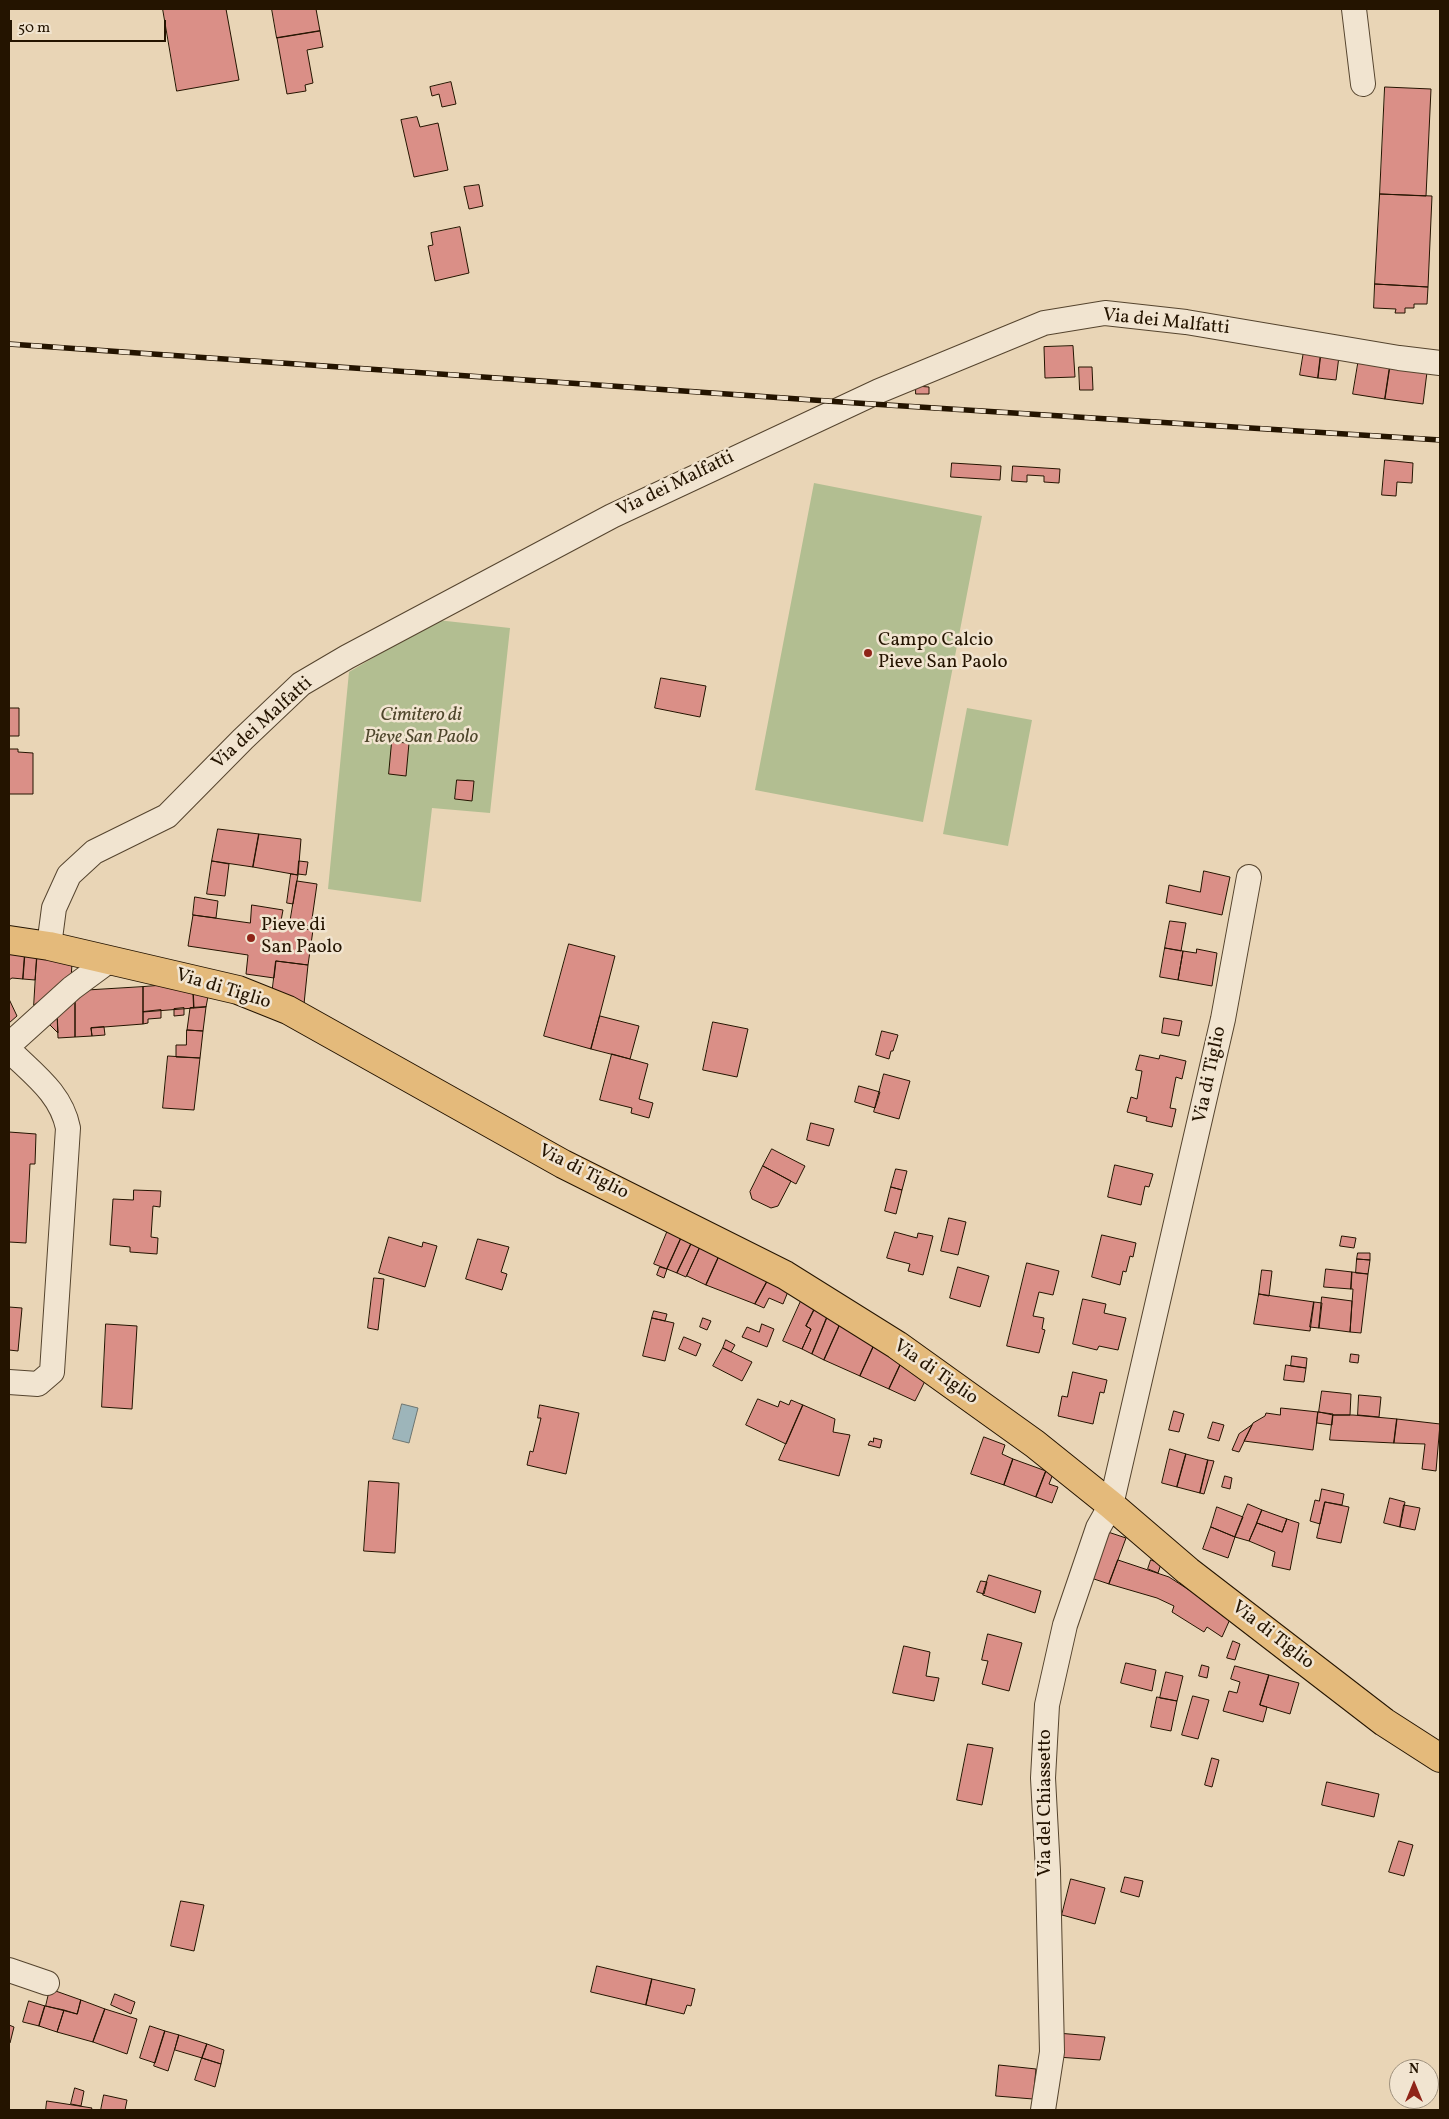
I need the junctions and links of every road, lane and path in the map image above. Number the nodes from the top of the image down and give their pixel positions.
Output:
1 (1354, 9) edge
2 (1363, 84) dead end
3 (1440, 362) edge
4 (1249, 877) dead end
5 (9, 940) edge
6 (49, 946) junction
7 (110, 960) junction
8 (9, 1045) edge
9 (9, 1050) edge
10 (9, 1382) edge
11 (1111, 1505) junction
12 (1440, 1758) edge
13 (9, 1970) edge
14 (47, 1983) dead end
15 (1043, 2110) edge

1 - 2 street
3 - 6 street, Via dei Malfatti
4 - 11 street, Via di Tiglio
5 - 6 main road, Via di Tiglio
6 - 7 main road, Via di Tiglio
7 - 8 street
7 - 11 main road, Via di Tiglio
9 - 10 street
11 - 12 main road, Via di Tiglio
11 - 15 street, Via del Chiassetto
13 - 14 street

